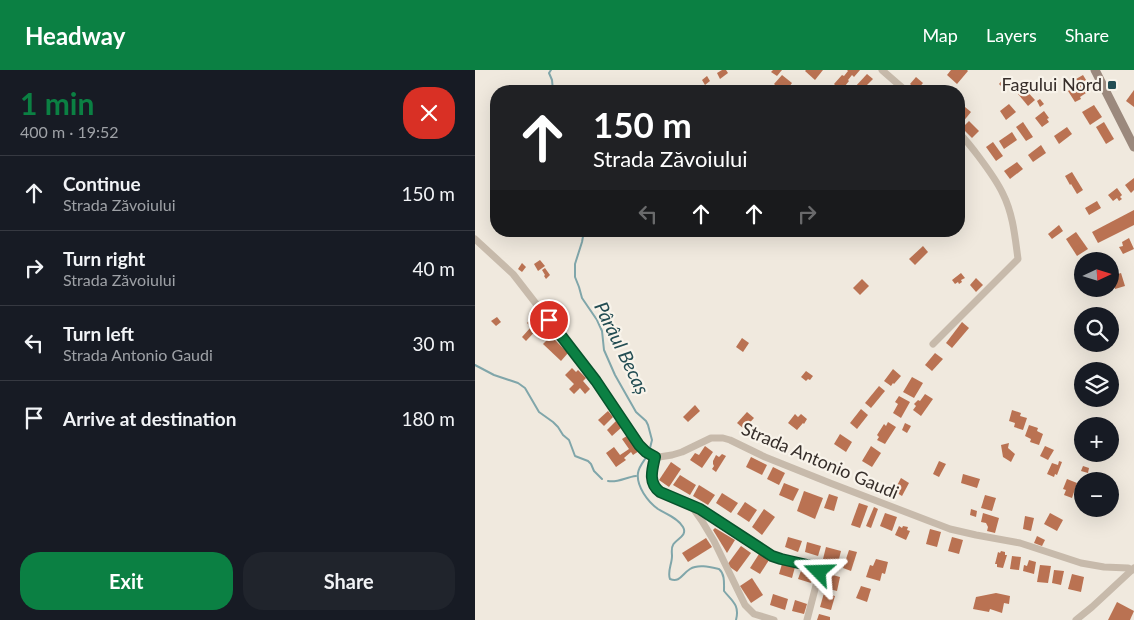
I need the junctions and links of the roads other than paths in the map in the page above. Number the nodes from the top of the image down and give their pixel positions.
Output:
1 (882, 70) edge
2 (1095, 70) edge
3 (899, 85) edge
4 (965, 139) edge
5 (1134, 147) edge
6 (475, 239) edge
7 (933, 344) dead end
8 (651, 455) junction
9 (690, 504) junction
10 (1133, 569) edge
11 (775, 620) edge
12 (807, 620) edge
13 (1076, 620) edge

1 - 3 street
2 - 5 street
4 - 7 street
6 - 8 street
8 - 9 street
8 - 10 street, Strada Antonio Gaudi
9 - 11 street
9 - 12 street
10 - 13 street

